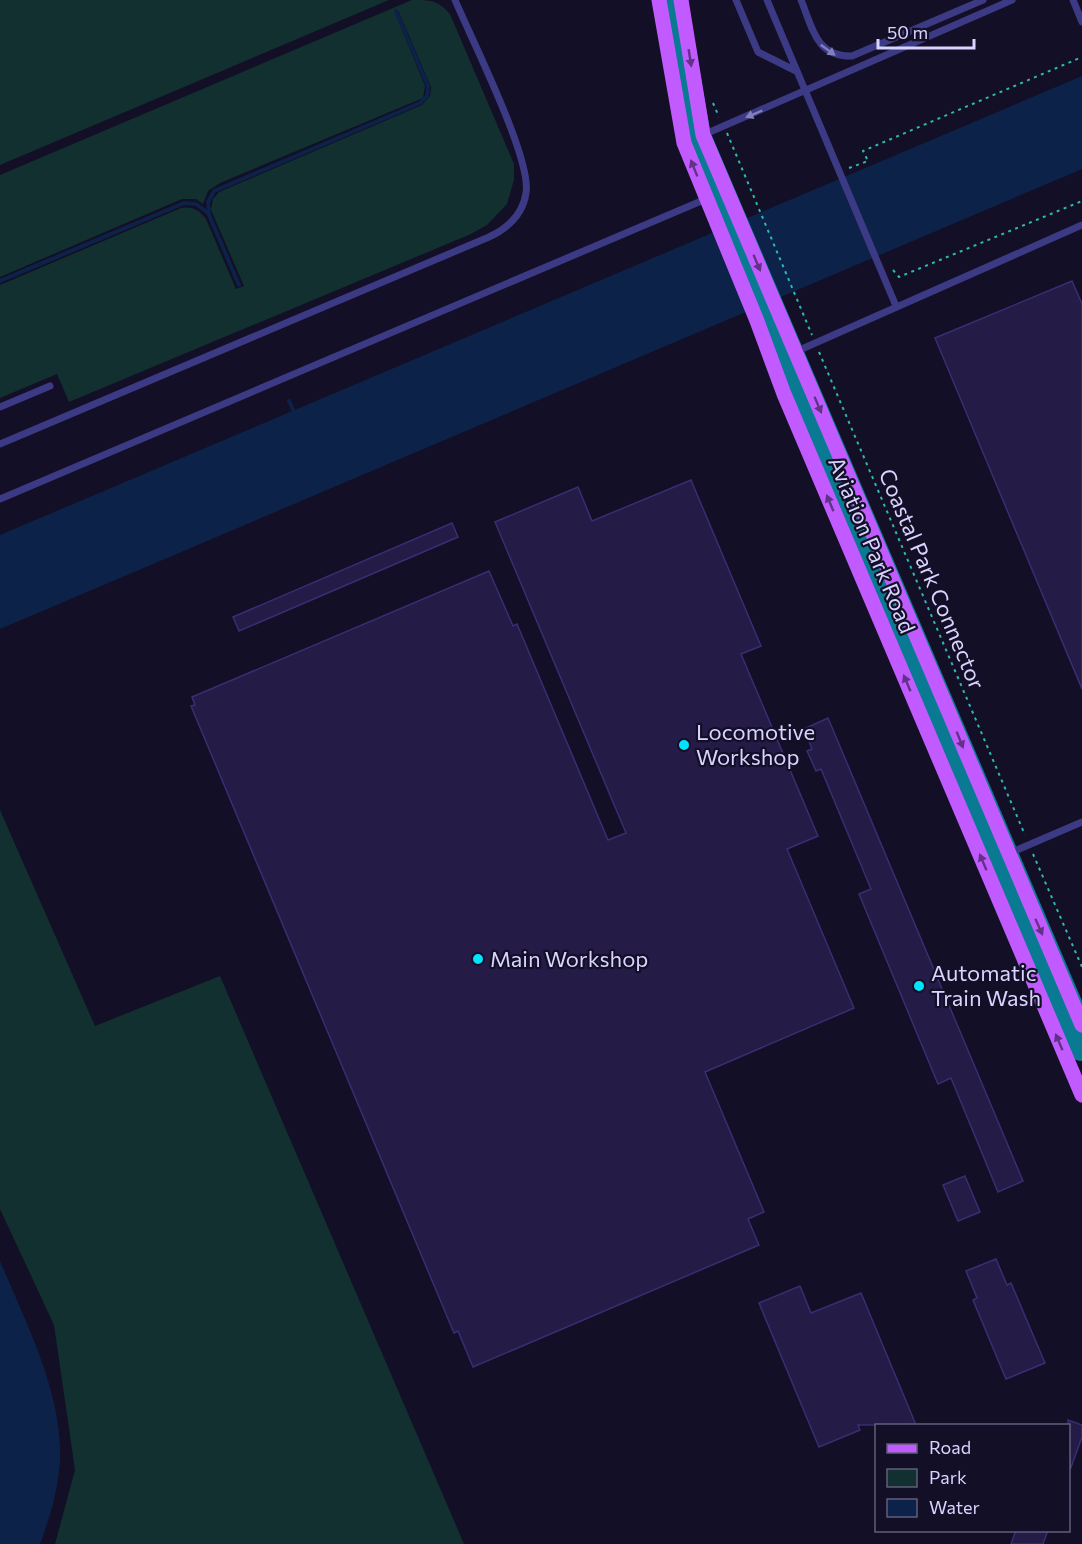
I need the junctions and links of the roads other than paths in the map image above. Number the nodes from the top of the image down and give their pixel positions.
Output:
1 (455, 0) edge
2 (659, 0) edge
3 (681, 0) edge
4 (736, 0) edge
5 (767, 0) edge
6 (801, 0) edge
7 (983, 0) edge
8 (1012, 0) edge
9 (1073, 0) edge
10 (1082, 22) edge
11 (796, 71) junction
12 (805, 92) junction
13 (703, 135) junction
14 (706, 199) junction
15 (1082, 225) edge
16 (896, 306) junction
17 (795, 352) junction
18 (50, 386) dead end
19 (0, 407) edge
20 (0, 444) edge
21 (0, 499) edge
22 (1082, 822) edge
23 (1008, 854) junction
24 (1082, 1025) edge
25 (1082, 1095) edge

1 - 20 lane
14 -> 2 main road, Aviation Park Road
3 -> 13 main road, Aviation Park Road
4 - 11 lane
5 - 11 lane
6 -> 7 lane
8 - 12 lane
9 - 10 lane
11 - 12 lane
12 -> 13 lane
12 - 16 lane
13 -> 17 main road, Aviation Park Road
14 - 21 lane
25 -> 14 main road, Aviation Park Road
15 - 16 lane
16 - 17 lane
17 -> 23 main road, Aviation Park Road
18 - 19 lane
22 - 23 lane
23 -> 24 main road, Aviation Park Road

